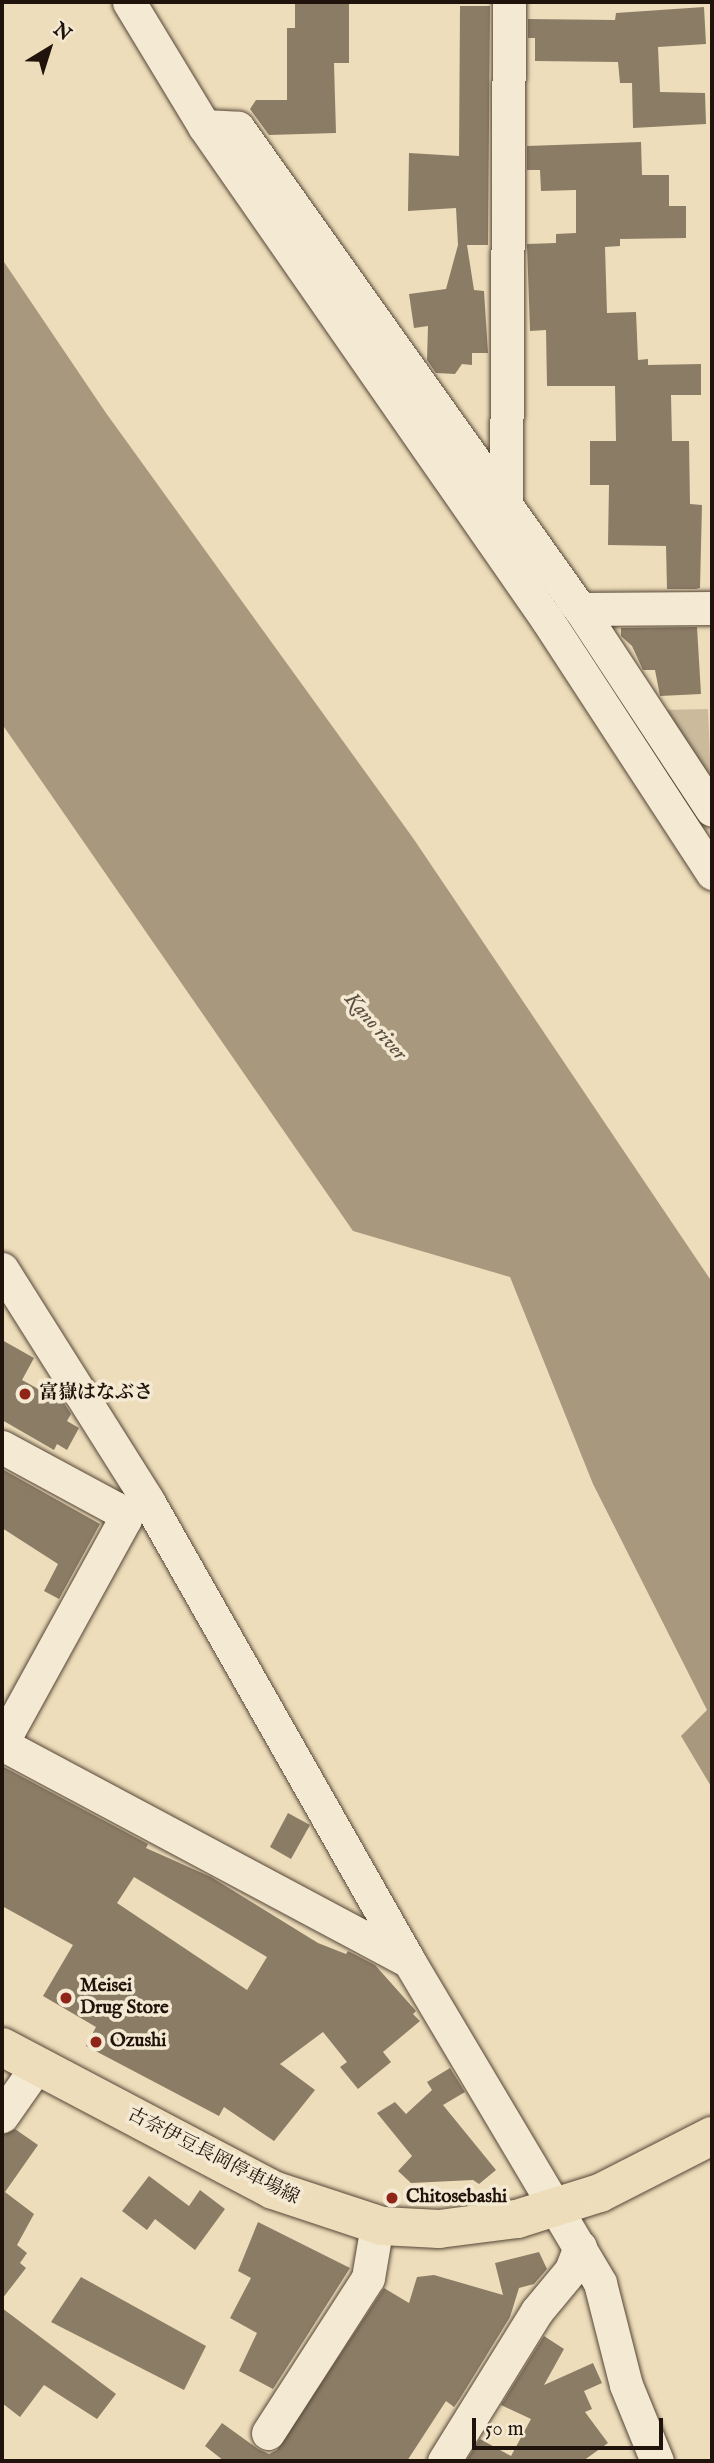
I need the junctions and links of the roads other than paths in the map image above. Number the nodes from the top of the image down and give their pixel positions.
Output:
1 (129, 2) edge
2 (509, 2) edge
3 (204, 127) junction
4 (506, 506) junction
5 (712, 608) edge
6 (580, 609) junction
7 (712, 810) edge
8 (712, 873) edge
9 (2, 1269) edge
10 (2, 1447) edge
11 (2, 1743) edge
12 (408, 1961) junction
13 (2, 2046) edge
14 (37, 2066) junction
15 (2, 2116) edge
16 (712, 2136) edge
17 (556, 2207) junction
18 (377, 2225) junction
19 (580, 2247) junction
20 (268, 2433) dead end
21 (444, 2461) edge
22 (657, 2461) edge

1 - 3 street
2 - 4 street
3 - 4 street
3 - 8 street
4 - 6 street
5 - 6 street
6 - 7 street
9 - 12 street
10 - 11 street
11 - 12 street
12 - 17 street
13 - 14 main road, 古奈伊豆長岡停車場線
14 - 15 street
14 - 18 main road, 古奈伊豆長岡停車場線
16 - 17 main road, 古奈伊豆長岡停車場線
17 - 18 main road, 古奈伊豆長岡停車場線
17 - 19 street
18 - 20 street
19 - 21 street
19 - 22 street

